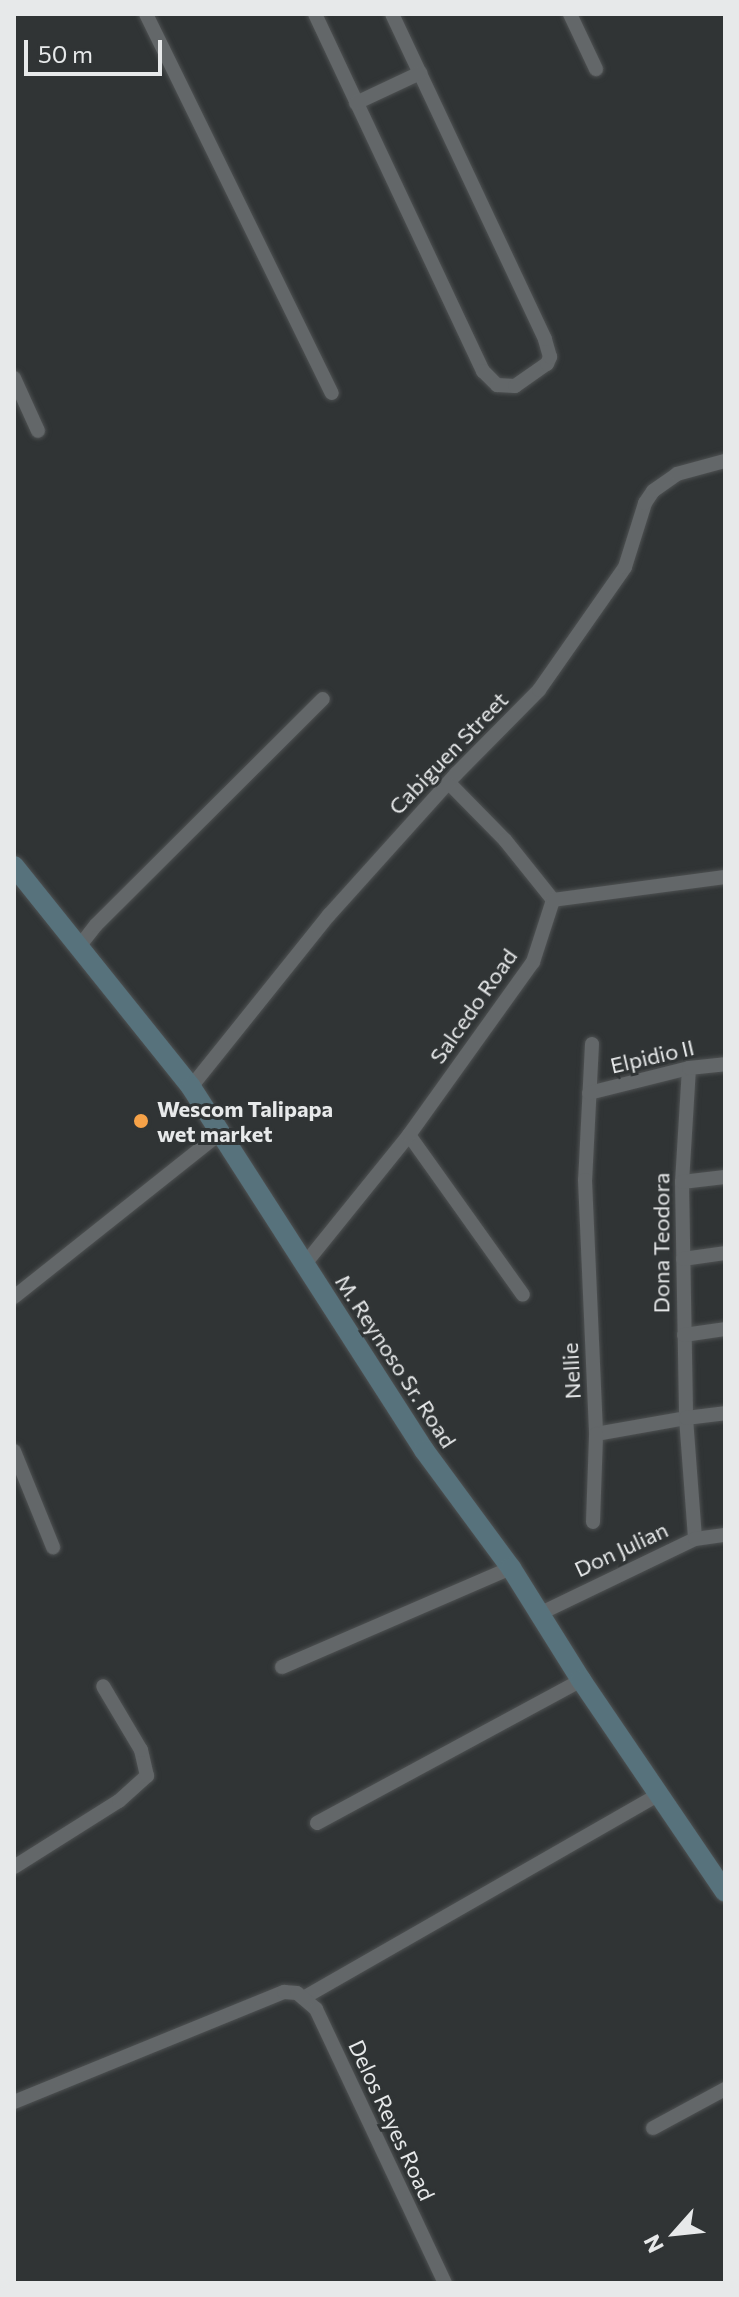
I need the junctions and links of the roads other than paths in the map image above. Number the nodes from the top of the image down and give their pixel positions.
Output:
1 (146, 14) edge
2 (315, 14) edge
3 (392, 14) edge
4 (570, 14) edge
5 (596, 69) dead end
6 (420, 73) junction
7 (356, 103) junction
8 (14, 378) edge
9 (332, 393) dead end
10 (38, 431) dead end
11 (725, 461) edge
12 (323, 699) dead end
13 (449, 783) junction
14 (14, 866) edge
15 (725, 877) edge
16 (553, 900) junction
17 (78, 948) junction
18 (592, 1044) dead end
19 (725, 1064) edge
20 (689, 1068) junction
21 (191, 1087) junction
22 (589, 1093) junction
23 (219, 1134) junction
24 (409, 1135) junction
25 (725, 1177) edge
26 (682, 1182) junction
27 (725, 1253) edge
28 (683, 1259) junction
29 (304, 1265) junction
30 (523, 1295) dead end
31 (14, 1297) edge
32 (725, 1329) edge
33 (684, 1335) junction
34 (725, 1413) edge
35 (686, 1418) junction
36 (596, 1434) junction
37 (14, 1451) edge
38 (593, 1522) dead end
39 (725, 1535) edge
40 (695, 1539) junction
41 (53, 1547) dead end
42 (511, 1568) junction
43 (539, 1614) junction
44 (282, 1667) dead end
45 (581, 1680) junction
46 (103, 1686) dead end
47 (660, 1794) junction
48 (317, 1823) dead end
49 (14, 1867) edge
50 (722, 1881) edge
51 (305, 1997) junction
52 (725, 2089) edge
53 (14, 2102) edge
54 (653, 2128) dead end
55 (445, 2283) edge

1 - 9 street
2 - 7 street
3 - 6 street
4 - 5 street
6 - 7 street
6 - 7 street
8 - 10 street
11 - 13 street, Cabiguen Street
12 - 17 street
13 - 16 street
13 - 21 street, Cabiguen Street
14 - 17 street, M. Reynoso Sr. Road
15 - 16 street
16 - 24 street, Salcedo Road
17 - 21 street, M. Reynoso Sr. Road
18 - 22 street, Nellie
19 - 20 street, Elpidio II
20 - 22 street, Elpidio II
20 - 26 street, Dona Teodora
21 - 23 street, M. Reynoso Sr. Road
22 - 36 street, Nellie
23 - 29 street, M. Reynoso Sr. Road
23 - 31 street
24 - 29 street, Salcedo Road
24 - 30 street
25 - 26 street
26 - 28 street, Dona Teodora
27 - 28 street
28 - 33 street, Dona Teodora
29 - 42 street, M. Reynoso Sr. Road
32 - 33 street
33 - 35 street, Dona Teodora
34 - 35 street
35 - 36 street
35 - 40 street
36 - 38 street, Nellie
37 - 41 street
39 - 40 street, Don Julian
40 - 43 street, Don Julian
42 - 43 street, M. Reynoso Sr. Road
42 - 44 street
43 - 45 street, M. Reynoso Sr. Road
45 - 47 street, M. Reynoso Sr. Road
45 - 48 street
46 - 49 street
47 - 50 street, M. Reynoso Sr. Road
47 - 51 street
51 - 53 street
51 - 55 street, Delos Reyes Road
52 - 54 street

